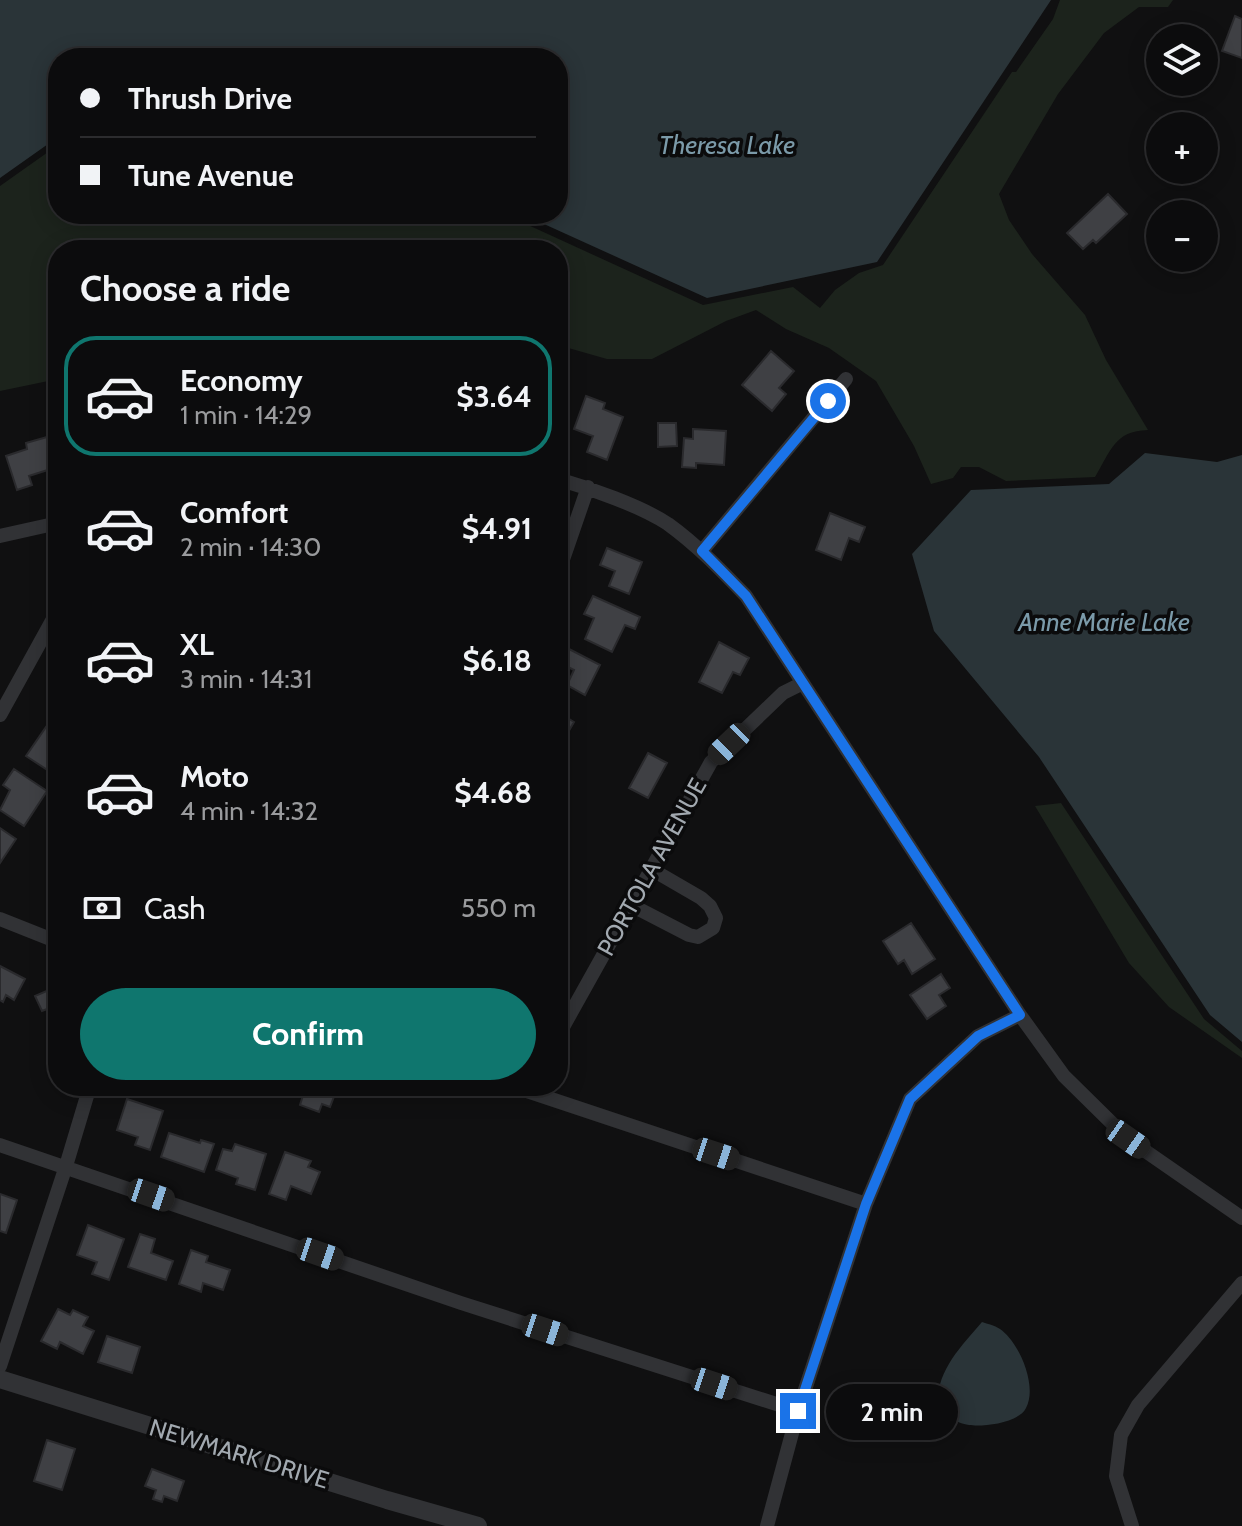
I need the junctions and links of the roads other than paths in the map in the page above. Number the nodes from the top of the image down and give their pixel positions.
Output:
1 (846, 379) dead end
2 (568, 482) edge
3 (588, 487) junction
4 (48, 526) edge
5 (0, 536) edge
6 (568, 545) edge
7 (702, 551) junction
8 (48, 628) edge
9 (803, 683) junction
10 (0, 715) edge
11 (651, 869) junction
12 (631, 905) junction
13 (0, 919) edge
14 (48, 938) edge
15 (1020, 1015) junction
16 (568, 1018) edge
17 (87, 1096) edge
18 (553, 1096) edge
19 (0, 1145) edge
20 (66, 1166) junction
21 (866, 1204) junction
22 (1242, 1218) edge
23 (1242, 1283) edge
24 (0, 1366) edge
25 (0, 1379) edge
26 (798, 1411) junction
27 (478, 1526) edge
28 (767, 1526) edge
29 (1132, 1526) edge

1 - 7 street
2 - 3 street
3 - 6 street
3 - 7 street
4 - 5 street
7 - 9 street
8 - 10 street
9 - 11 street, PORTOLA AVENUE
9 - 15 street
11 - 12 street, PORTOLA AVENUE
11 - 12 street
12 - 16 street, PORTOLA AVENUE
13 - 14 street
15 - 21 street
15 - 22 street
17 - 20 street
18 - 21 street
19 - 20 street
20 - 24 street
20 - 26 street
21 - 26 street
23 - 29 street
25 - 27 street, NEWMARK DRIVE
26 - 28 street

